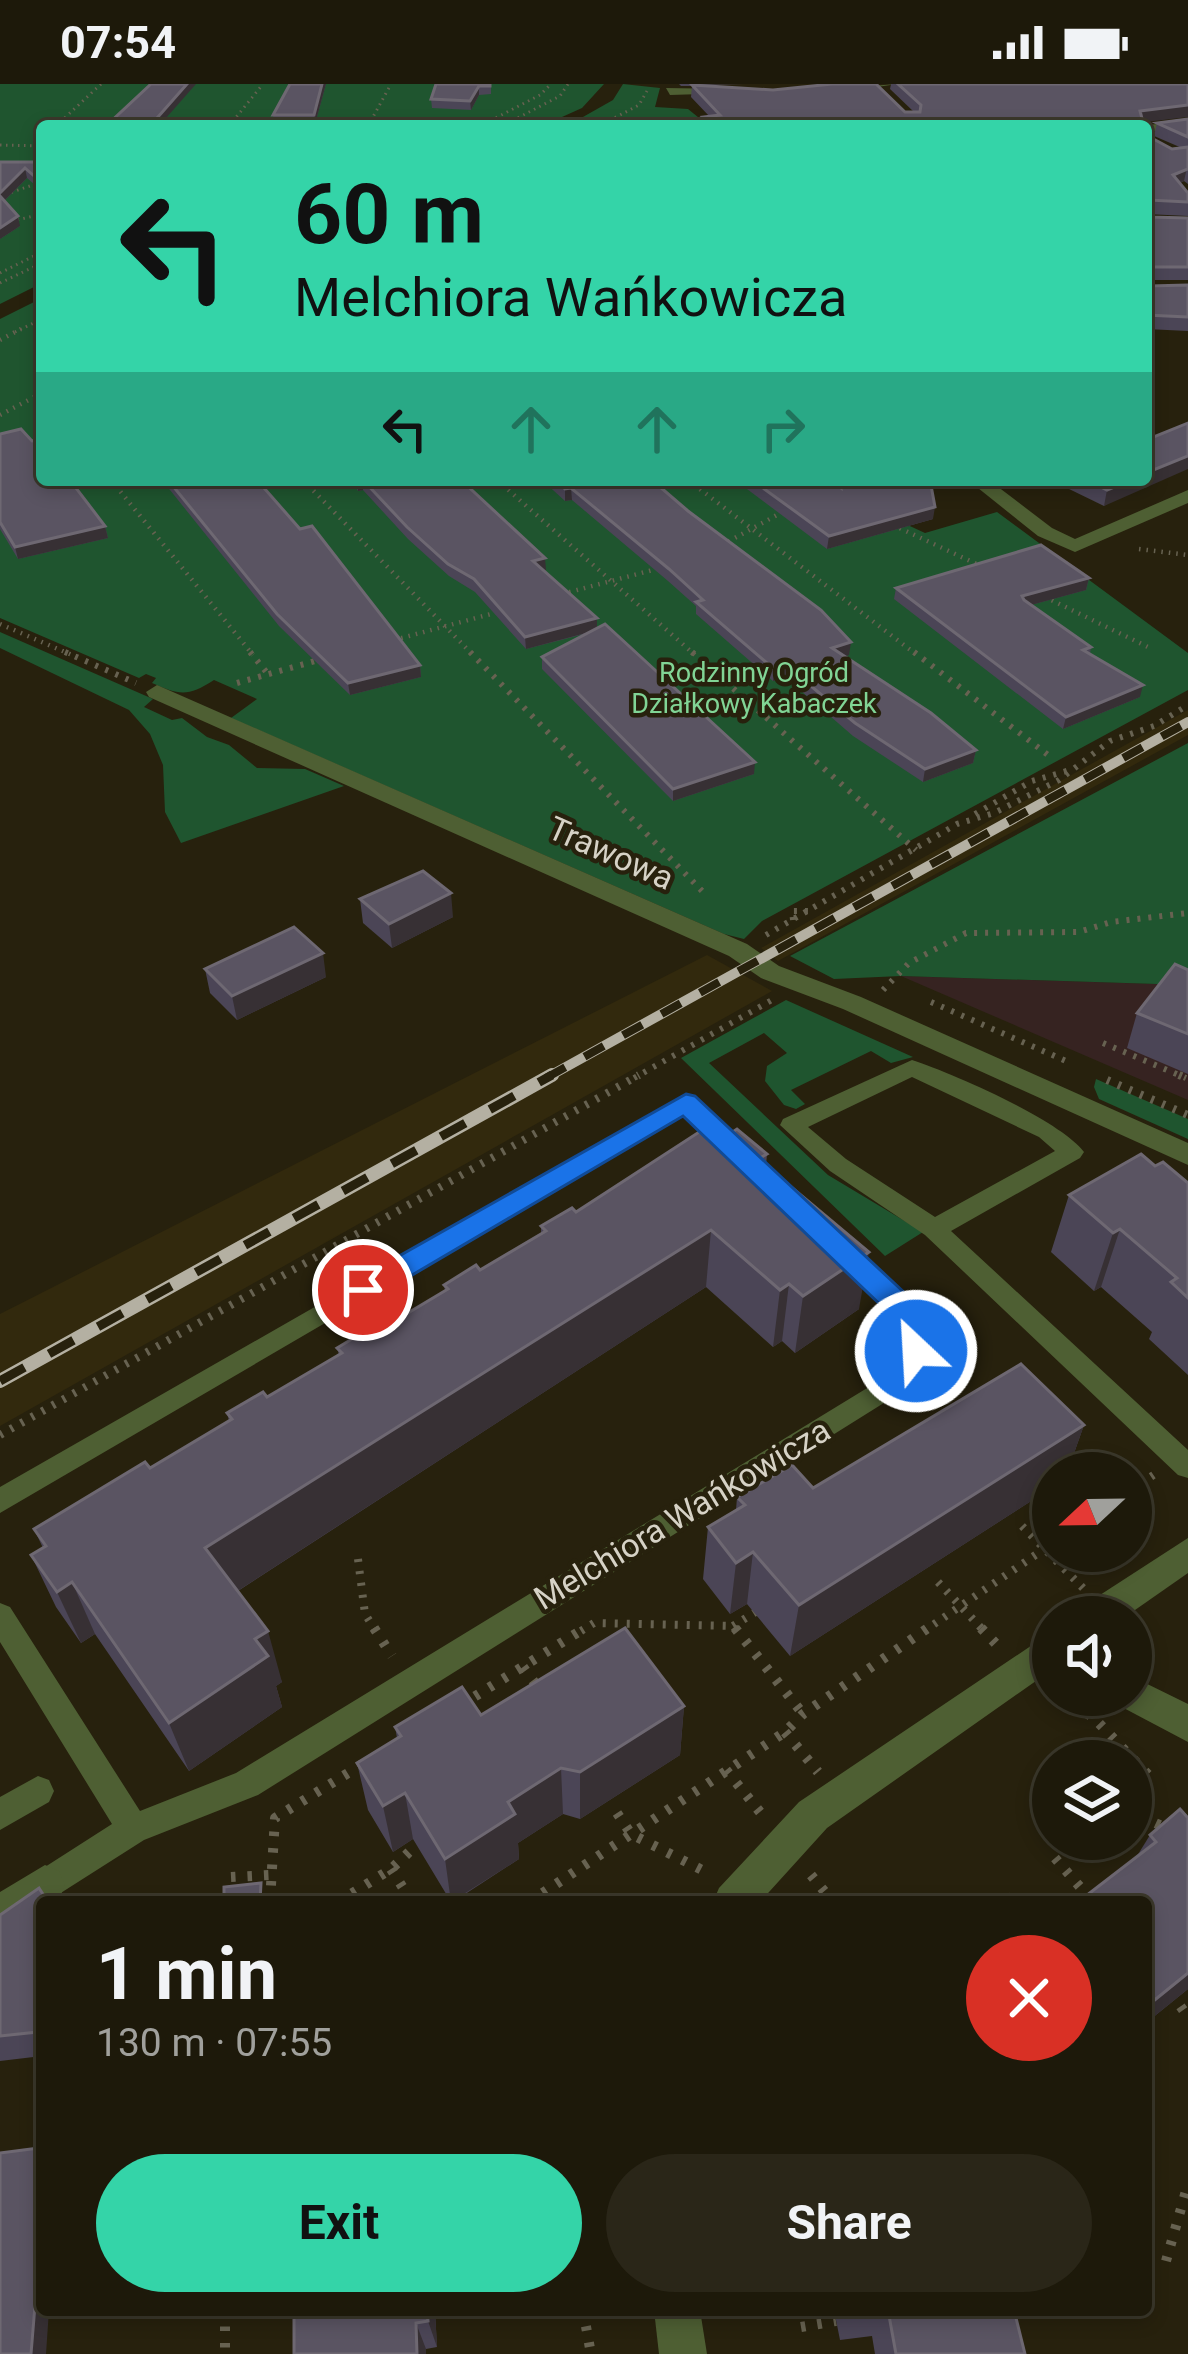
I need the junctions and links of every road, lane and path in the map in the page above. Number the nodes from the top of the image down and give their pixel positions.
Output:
1 (101, 84) edge
2 (263, 84) edge
3 (391, 84) edge
4 (551, 84) edge
5 (568, 84) edge
6 (648, 84) edge
7 (873, 86) edge
8 (888, 90) edge
9 (670, 91) dead end
10 (814, 91) edge
11 (753, 94) edge
12 (62, 120) edge
13 (235, 120) edge
14 (371, 120) edge
15 (493, 120) edge
16 (514, 120) edge
17 (610, 120) edge
18 (1188, 124) edge
19 (1152, 127) edge
20 (0, 145) edge
21 (36, 145) edge
22 (36, 184) edge
23 (0, 196) edge
24 (36, 215) edge
25 (0, 224) edge
26 (36, 255) edge
27 (36, 266) edge
28 (0, 273) edge
29 (0, 284) edge
30 (36, 322) edge
31 (0, 340) edge
32 (36, 397) edge
33 (0, 415) edge
34 (116, 486) edge
35 (309, 486) edge
36 (504, 486) edge
37 (696, 486) edge
38 (985, 486) edge
39 (1188, 496) edge
40 (790, 508) edge
41 (894, 525) edge
42 (754, 531) junction
43 (719, 546) edge
44 (670, 565) edge
45 (1000, 576) edge
46 (610, 582) junction
47 (1043, 596) edge
48 (548, 598) edge
49 (506, 609) edge
50 (0, 624) edge
51 (444, 626) junction
52 (378, 644) edge
53 (1150, 648) dead end
54 (334, 656) edge
55 (268, 674) junction
56 (237, 682) dead end
57 (210, 690) dead end
58 (157, 692) joint
59 (1188, 705) edge
60 (176, 711) junction
61 (1052, 758) dead end
62 (916, 850) junction
63 (704, 893) dead end
64 (1188, 913) edge
65 (738, 950) junction
66 (770, 1002) dead end
67 (852, 1003) junction
68 (1102, 1042) dead end
69 (1103, 1078) dead end
70 (1188, 1079) edge
71 (1188, 1115) edge
72 (1188, 1155) edge
73 (752, 1165) edge
74 (818, 1228) edge
75 (934, 1229) junction
76 (0, 1436) edge
77 (1188, 1467) edge
78 (0, 1501) edge
79 (1022, 1526) dead end
80 (1032, 1533) edge
81 (1188, 1553) edge
82 (1032, 1557) edge
83 (358, 1558) dead end
84 (1069, 1572) edge
85 (938, 1582) dead end
86 (1087, 1596) edge
87 (1127, 1596) edge
88 (961, 1606) junction
89 (764, 1607) edge
90 (0, 1616) edge
91 (733, 1626) junction
92 (380, 1641) dead end
93 (1032, 1647) edge
94 (1032, 1663) edge
95 (523, 1667) junction
96 (547, 1701) edge
97 (1152, 1704) edge
98 (447, 1714) edge
99 (802, 1714) junction
100 (1091, 1716) edge
101 (1188, 1724) edge
102 (370, 1760) edge
103 (726, 1770) junction
104 (1155, 1782) dead end
105 (38, 1791) dead end
106 (1168, 1812) edge
107 (617, 1813) dead end
108 (0, 1815) edge
109 (1188, 1824) edge
110 (133, 1829) junction
111 (631, 1834) junction
112 (427, 1835) edge
113 (1188, 1838) edge
114 (784, 1843) junction
115 (1188, 1850) edge
116 (1057, 1860) edge
117 (391, 1870) junction
118 (270, 1875) junction
119 (231, 1877) dead end
120 (45, 1885) joint
121 (270, 1896) edge
122 (348, 1896) edge
123 (408, 1896) edge
124 (540, 1896) edge
125 (737, 1896) edge
126 (1088, 1896) edge
127 (0, 1916) edge
128 (1157, 1977) edge
129 (1188, 2017) edge
130 (1188, 2184) edge
131 (1166, 2260) dead end
132 (226, 2316) edge
133 (585, 2316) edge
134 (678, 2316) edge
135 (836, 2321) dead end
136 (802, 2327) dead end
137 (225, 2354) edge
138 (591, 2354) edge
139 (683, 2354) edge

1 - 12 path
2 - 13 path
3 - 14 path
4 - 15 path
5 - 16 path
6 - 17 path
7 - 8 street
7 - 10 street
9 - 11 street
18 - 19 street
20 - 21 path
22 - 23 path
24 - 25 path
26 - 28 path
27 - 29 path
30 - 31 path
32 - 33 path
34 - 55 path
35 - 51 path
36 - 46 path
37 - 42 path
38 - 39 street
40 - 42 path
41 - 45 path
42 - 43 path
42 - 61 path
44 - 46 path
46 - 48 path
46 - 62 path
47 - 53 path
49 - 51 path
50 - 58 path
51 - 52 path
51 - 63 path
54 - 55 path
55 - 56 path
57 - 60 street
58 - 60 street, Trawowa
59 - 62 path
60 - 65 street, Trawowa
62 - 65 path
64 - 67 path
65 - 67 street, Trawowa
66 - 76 path
67 - 72 street, Trawowa
68 - 70 path
69 - 71 path
73 - 78 lane
74 - 110 lane, Melchiora Wańkowicza
75 - 75 lane
75 - 77 lane
79 - 80 path
81 - 87 street
82 - 88 path
83 - 92 path
84 - 86 path
85 - 88 path
88 - 93 path
88 - 99 path
89 - 91 path
90 - 110 lane
91 - 95 path
91 - 99 path
94 - 114 street
95 - 96 path
95 - 98 path
97 - 101 street
99 - 103 path
100 - 104 path
102 - 118 path
103 - 111 path
103 - 114 path
105 - 108 lane
106 - 109 path
107 - 111 path
110 - 120 lane, Melchiora Wańkowicza
111 - 124 path
111 - 125 path
112 - 117 path
113 - 115 path
114 - 125 street
116 - 126 path
117 - 122 path
117 - 123 path
118 - 119 path
118 - 121 path
120 - 127 street, Melchiora Wańkowicza
128 - 129 path
130 - 131 path
132 - 137 path
133 - 138 path
134 - 139 street
135 - 136 path

